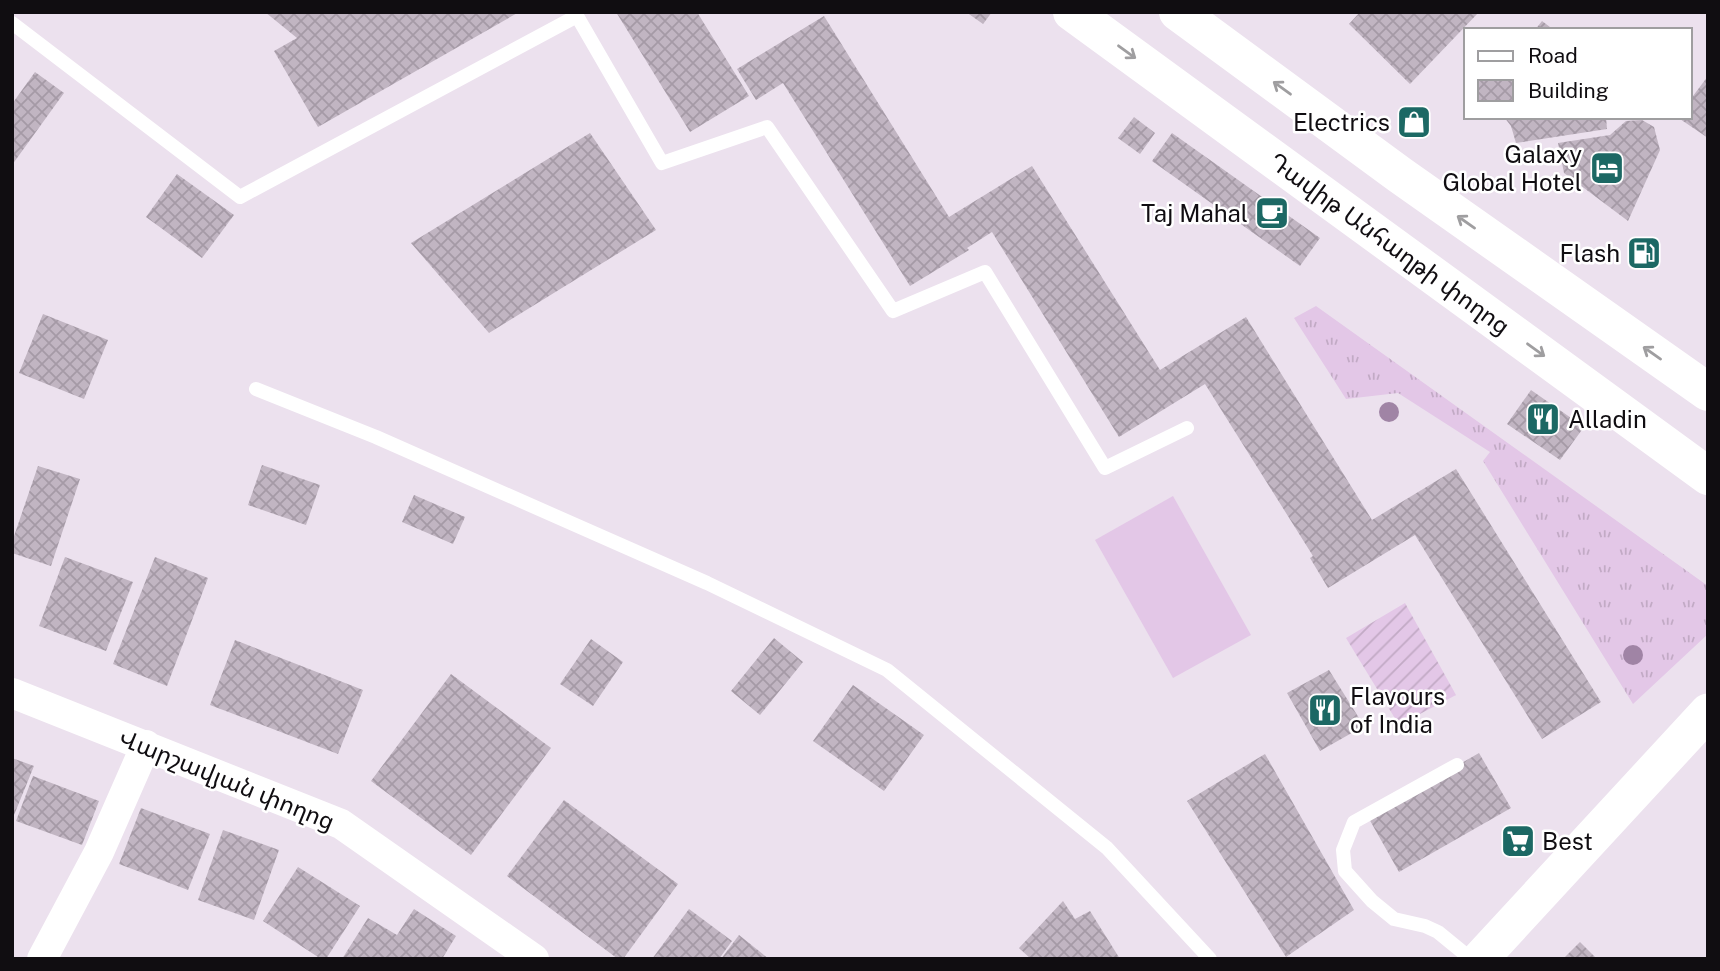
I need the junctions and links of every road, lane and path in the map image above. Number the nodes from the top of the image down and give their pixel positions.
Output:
1 (1072, 12) edge
2 (1178, 12) edge
3 (12, 23) edge
4 (256, 388) dead end
5 (1708, 392) edge
6 (1187, 428) dead end
7 (1708, 476) edge
8 (12, 693) edge
9 (1708, 712) edge
10 (1708, 740) edge
11 (146, 745) junction
12 (1457, 765) dead end
13 (42, 959) edge
14 (534, 959) edge
15 (1210, 959) edge
16 (1471, 959) edge
17 (1480, 959) edge
18 (1497, 959) edge

1 -> 7 main road, Դավիթ Անհաղթի փողոց
5 -> 2 main road
3 - 6 lane
4 - 15 lane
8 - 11 street, Վարշավյան փողոց
9 - 17 street
10 - 18 street
11 - 13 street
11 - 14 street, Վարշավյան փողոց
12 - 16 lane

